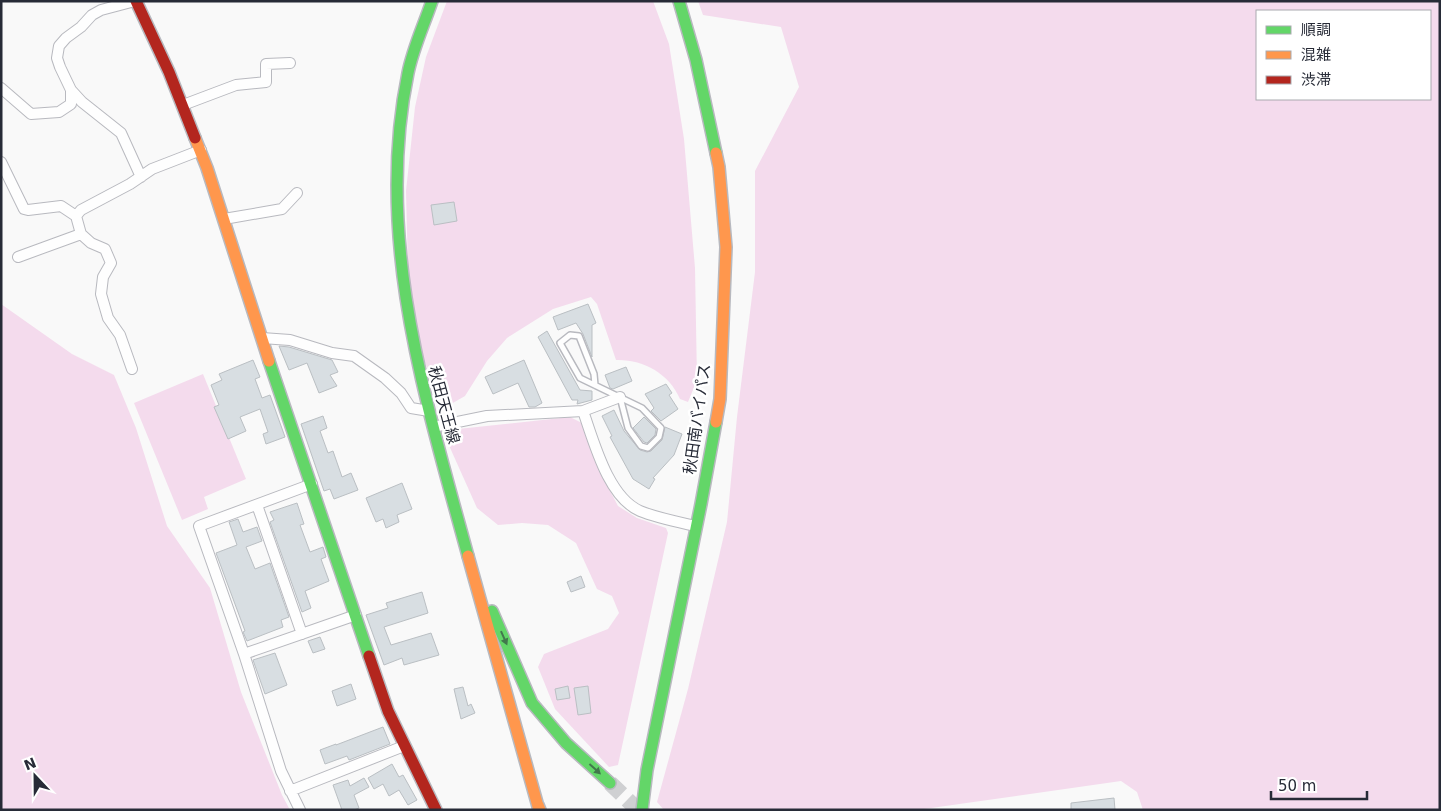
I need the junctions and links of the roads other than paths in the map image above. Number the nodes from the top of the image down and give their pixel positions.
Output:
1 (136, 1) edge
2 (432, 1) edge
3 (679, 1) edge
4 (290, 63) dead end
5 (1, 88) edge
6 (71, 90) junction
7 (183, 105) junction
8 (201, 150) junction
9 (1, 162) edge
10 (141, 177) junction
11 (297, 193) dead end
12 (76, 216) junction
13 (224, 220) junction
14 (81, 234) junction
15 (18, 257) dead end
16 (262, 338) junction
17 (132, 369) dead end
18 (595, 385) junction
19 (620, 397) junction
20 (428, 411) junction
21 (583, 412) junction
22 (433, 427) junction
23 (312, 484) junction
24 (256, 505) junction
25 (696, 526) junction
26 (470, 561) junction
27 (356, 615) junction
28 (302, 634) junction
29 (244, 654) junction
30 (404, 746) junction
31 (647, 770) junction
32 (610, 783) tunnel mouth
33 (290, 791) junction
34 (539, 808) edge
35 (300, 810) edge
36 (436, 810) edge
37 (634, 810) edge
38 (642, 810) edge

1 - 6 street
1 - 7 main road
2 - 20 main road, 秋田天王線
3 - 25 main road, 秋田南バイパス
4 - 7 street
5 - 6 street
6 - 10 street
7 - 8 main road
8 - 10 street
8 - 13 main road
9 - 12 street
10 - 12 street
11 - 13 street
12 - 14 street
13 - 16 main road
14 - 15 street
14 - 17 street
16 - 20 street
16 - 23 main road
18 - 18 lane
18 - 19 lane
19 - 19 lane
19 - 21 street
20 - 22 main road, 秋田天王線
21 - 22 street
21 - 25 street
22 - 26 main road, 秋田天王線
23 - 24 street
23 - 27 main road
24 - 28 street
24 - 29 street
25 - 31 main road, 秋田南バイパス
26 -> 32 main road
26 - 34 main road, 秋田天王線
27 - 28 street
27 - 30 main road
28 - 29 street
29 - 33 street
30 - 33 street
30 - 36 main road
31 - 37 main road
31 - 38 main road, 秋田南バイパス
33 - 35 street

